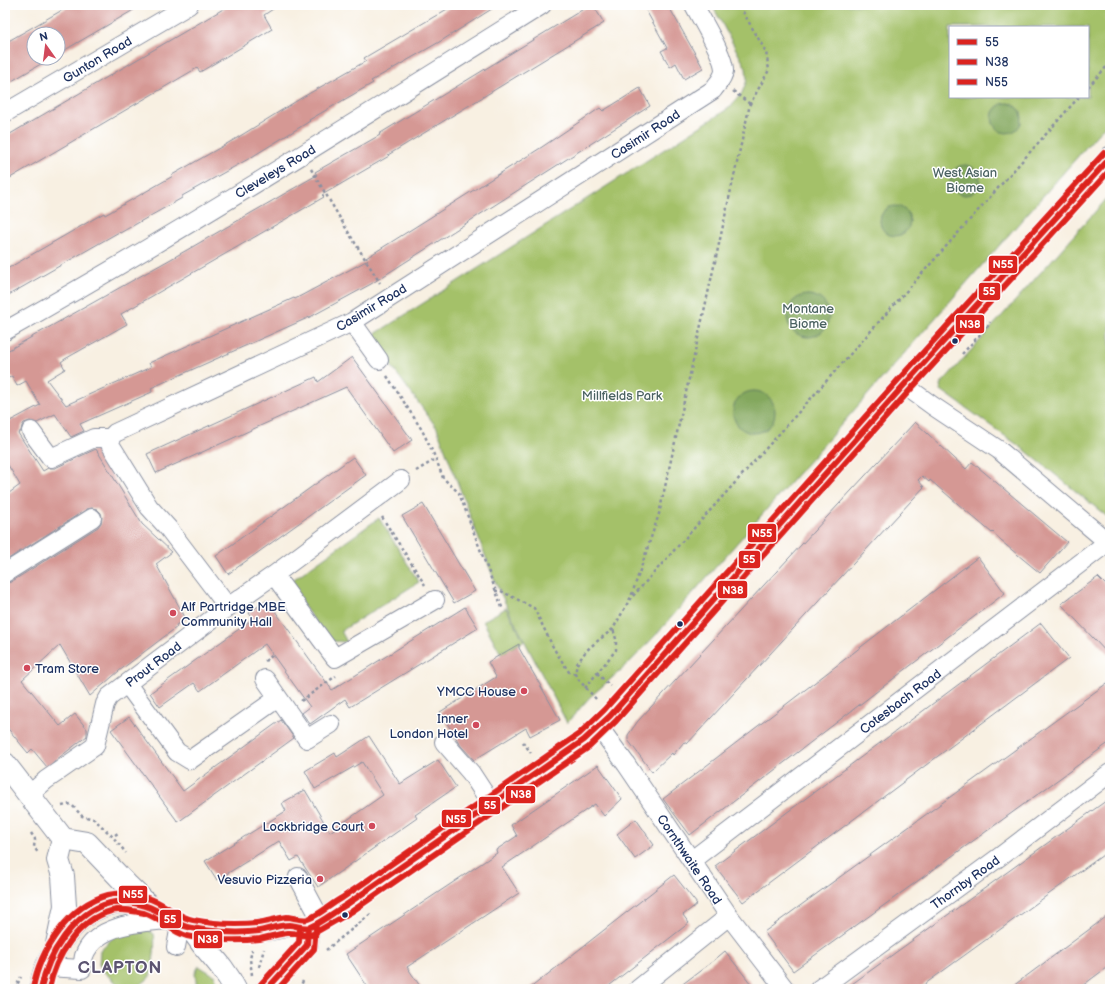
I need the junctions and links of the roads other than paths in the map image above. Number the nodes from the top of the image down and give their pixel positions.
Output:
1 (189, 5) edge
2 (542, 5) edge
3 (694, 5) edge
4 (5, 113) edge
5 (1110, 158) edge
6 (352, 322) junction
7 (5, 331) edge
8 (379, 360) road end
9 (904, 385) junction
10 (31, 431) dead end
11 (110, 438) junction
12 (401, 480) road end
13 (92, 518) dead end
14 (1109, 543) edge
15 (5, 573) edge
16 (274, 575) junction
17 (434, 600) road end
18 (228, 607) junction
19 (265, 679) dead end
20 (127, 684) junction
21 (283, 704) junction
22 (331, 724) dead end
23 (599, 727) junction
24 (444, 742) dead end
25 (5, 764) edge
26 (1110, 773) edge
27 (28, 795) junction
28 (492, 804) junction
29 (63, 839) junction
30 (692, 860) junction
31 (298, 877) dead end
32 (150, 907) junction
33 (729, 916) junction
34 (180, 924) junction
35 (315, 924) junction
36 (176, 947) dead end
37 (51, 958) junction
38 (251, 986) edge
39 (41, 989) edge
40 (638, 989) edge
41 (785, 989) edge
42 (819, 989) edge

1 - 4 street, Gunton Road
2 - 7 street, Cleveleys Road
3 - 6 street, Casimir Road
5 - 9 main road
6 - 8 street
6 - 11 street, Casimir Road
9 - 14 street
9 - 23 main road
10 - 11 street
11 - 18 street
12 - 16 street, Prout Road
13 - 15 street
14 - 30 street, Cotesbach Road
16 - 17 street
16 - 18 street, Prout Road
18 - 20 street, Prout Road
19 - 21 street
20 - 21 street
20 - 27 street, Prout Road
21 - 22 street
23 - 28 main road
23 - 30 street, Cornthwaite Road
24 - 28 street
25 - 27 main road
26 - 42 street, Thornby Road
27 - 29 main road
28 - 35 main road
29 - 32 main road
29 - 37 main road
30 - 33 street, Cornthwaite Road
31 - 35 street
32 - 34 main road
32 - 37 main road
33 - 40 street
33 - 41 street, Cornthwaite Road
34 - 35 main road
34 - 36 street
34 - 37 street
34 - 38 main road
35 - 38 main road
37 - 39 main road

